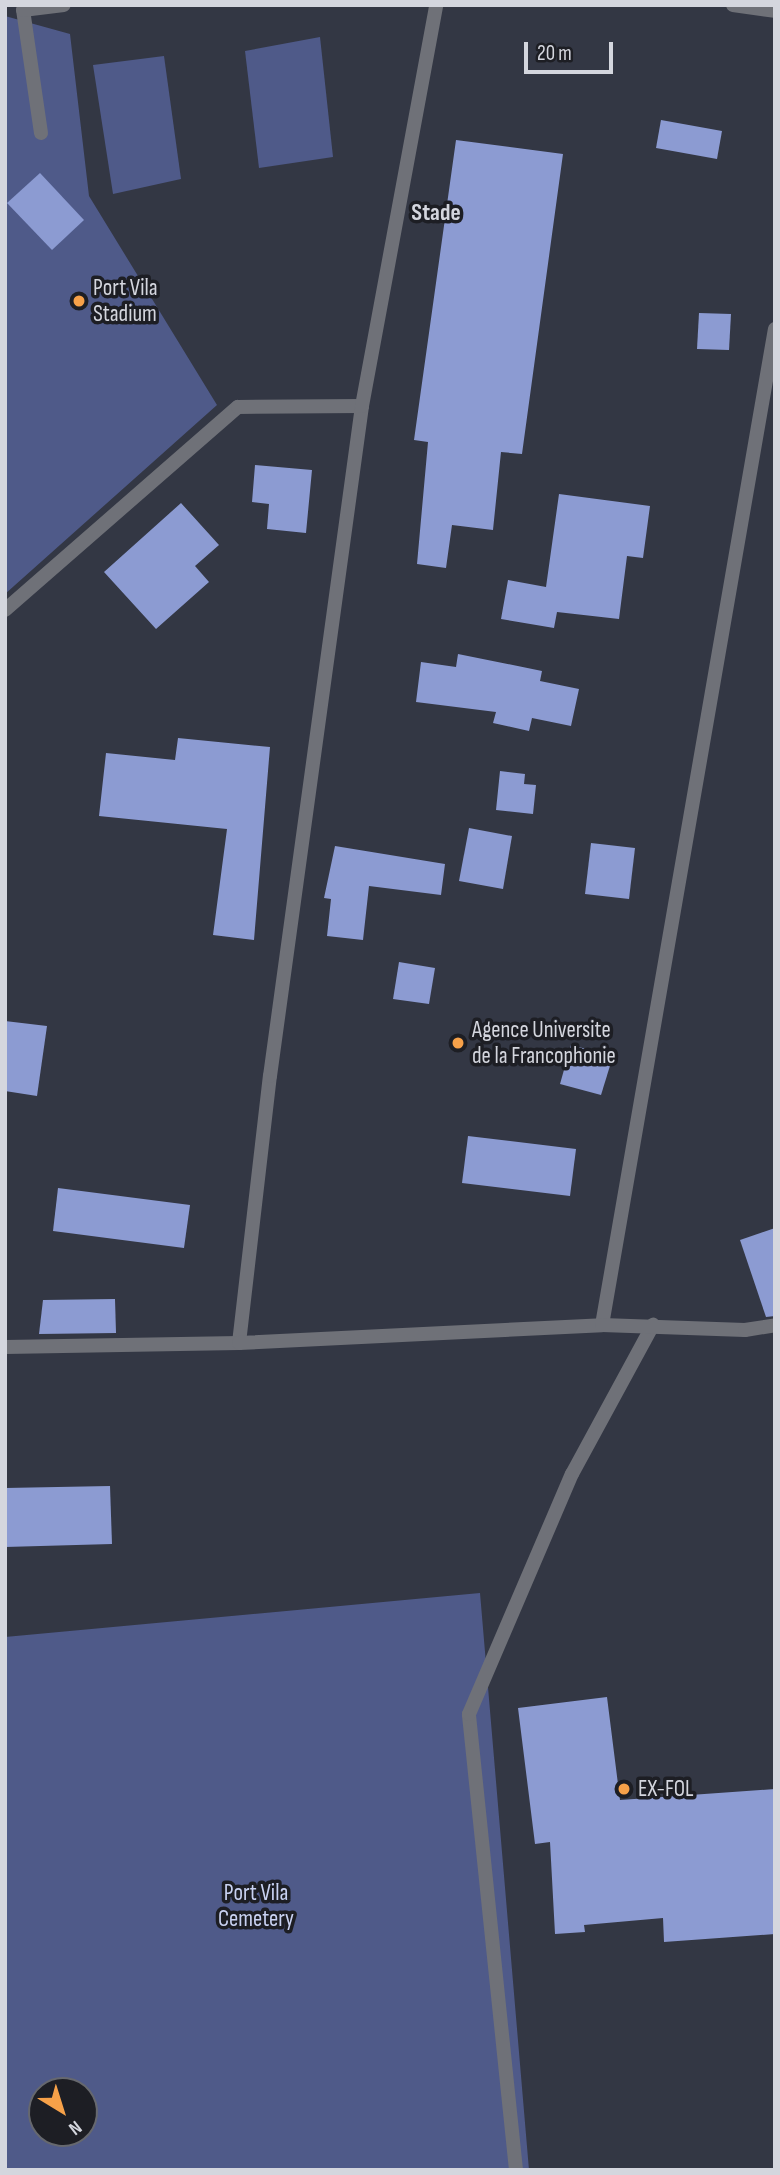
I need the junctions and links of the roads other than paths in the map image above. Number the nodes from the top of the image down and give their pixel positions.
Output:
1 (64, 5) edge
2 (436, 5) edge
3 (733, 5) edge
4 (775, 11) edge
5 (41, 133) dead end
6 (775, 329) edge
7 (362, 406) junction
8 (5, 610) edge
9 (602, 1325) junction
10 (653, 1325) junction
11 (775, 1325) edge
12 (240, 1343) junction
13 (5, 1347) edge
14 (516, 2170) edge

1 - 5 street
2 - 7 street
3 - 4 street
6 - 9 street
7 - 8 street
7 - 12 street
9 - 10 street
9 - 12 street
10 - 11 street
10 - 14 street
12 - 13 street

